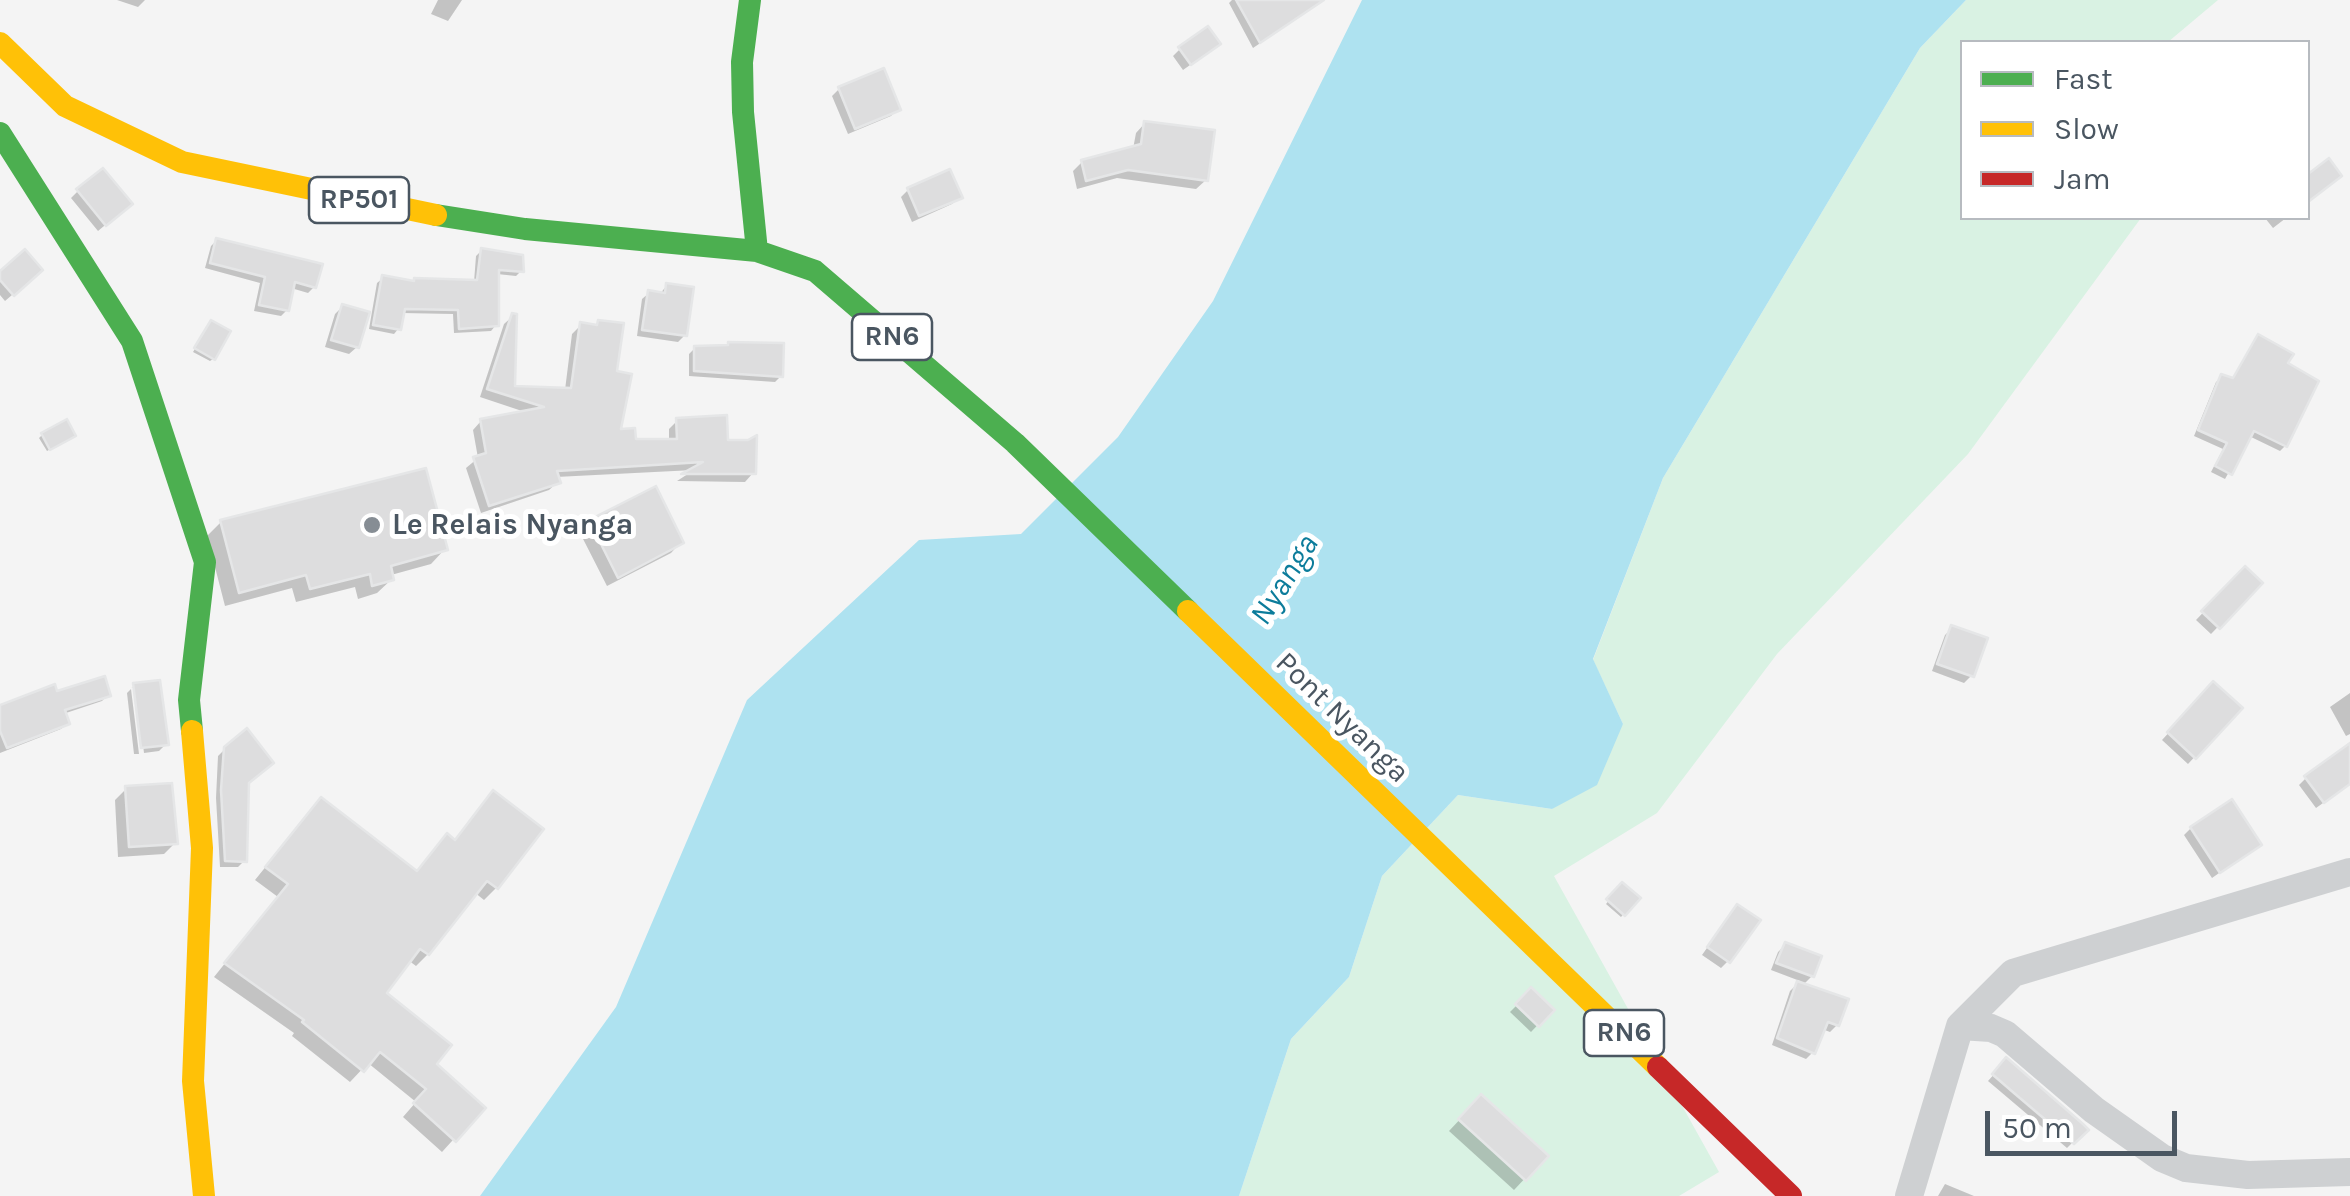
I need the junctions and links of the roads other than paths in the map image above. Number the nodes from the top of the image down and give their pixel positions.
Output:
1 (750, 0) edge
2 (0, 43) edge
3 (0, 132) edge
4 (757, 251) junction
5 (2350, 872) edge
6 (1960, 1026) junction
7 (2350, 1172) edge
8 (204, 1196) edge
9 (1792, 1196) edge
10 (1909, 1196) edge

1 - 4 main road
2 - 4 main road, RP501
3 - 8 main road
4 - 9 main road, Pont Nyanga / RN6
5 - 6 street
6 - 7 street
6 - 10 street

